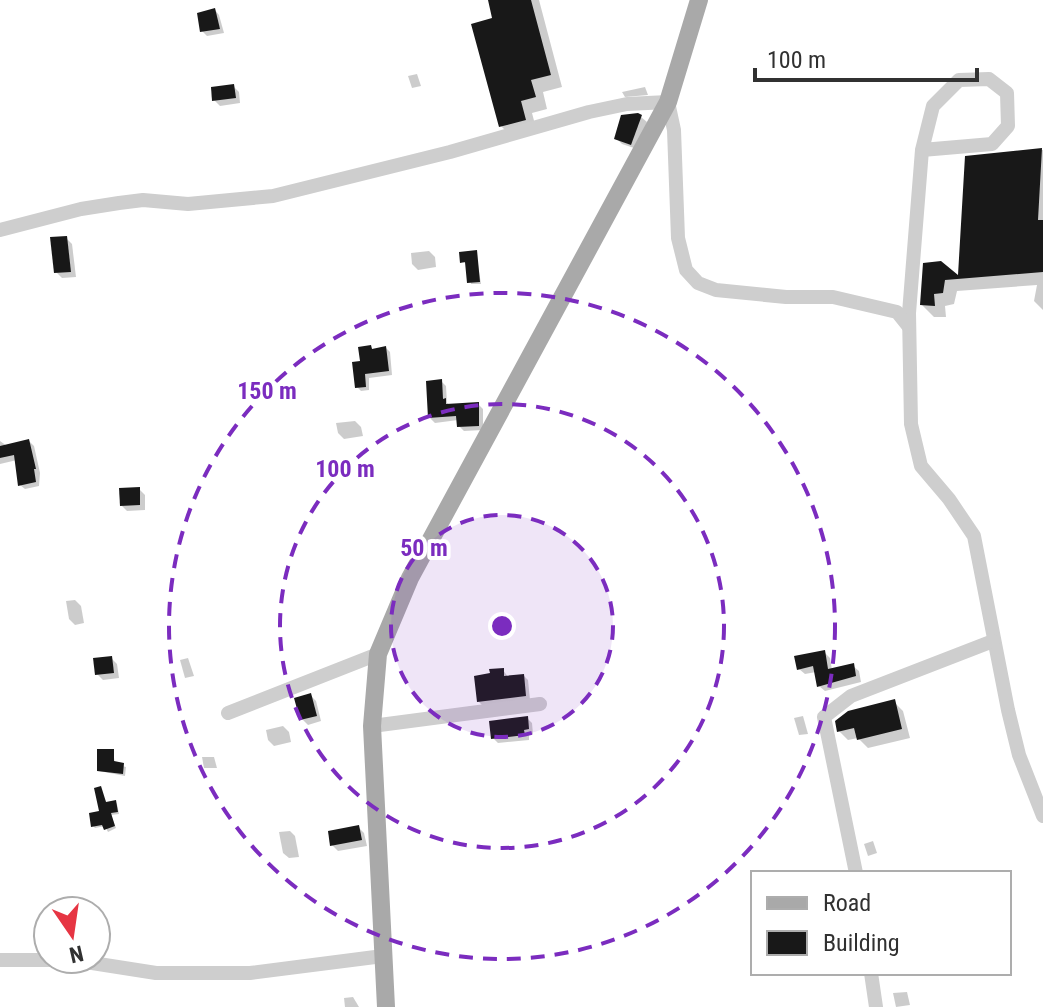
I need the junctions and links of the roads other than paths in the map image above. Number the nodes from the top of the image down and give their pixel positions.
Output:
1 (699, 0) edge
2 (668, 102) junction
3 (922, 150) junction
4 (0, 230) edge
5 (909, 327) junction
6 (993, 641) junction
7 (378, 654) junction
8 (540, 704) dead end
9 (228, 713) dead end
10 (372, 726) junction
11 (1043, 816) edge
12 (856, 871) edge
13 (383, 956) junction
14 (0, 960) edge
15 (871, 975) edge
16 (386, 1007) edge
17 (876, 1007) edge

1 - 2 main road
2 - 4 street
2 - 5 street
2 - 7 main road
3 - 3 street
3 - 5 street
5 - 6 street
6 - 11 street
6 - 12 street
7 - 9 street
7 - 10 main road
8 - 10 street
10 - 13 main road
13 - 14 street
13 - 16 main road
15 - 17 street

